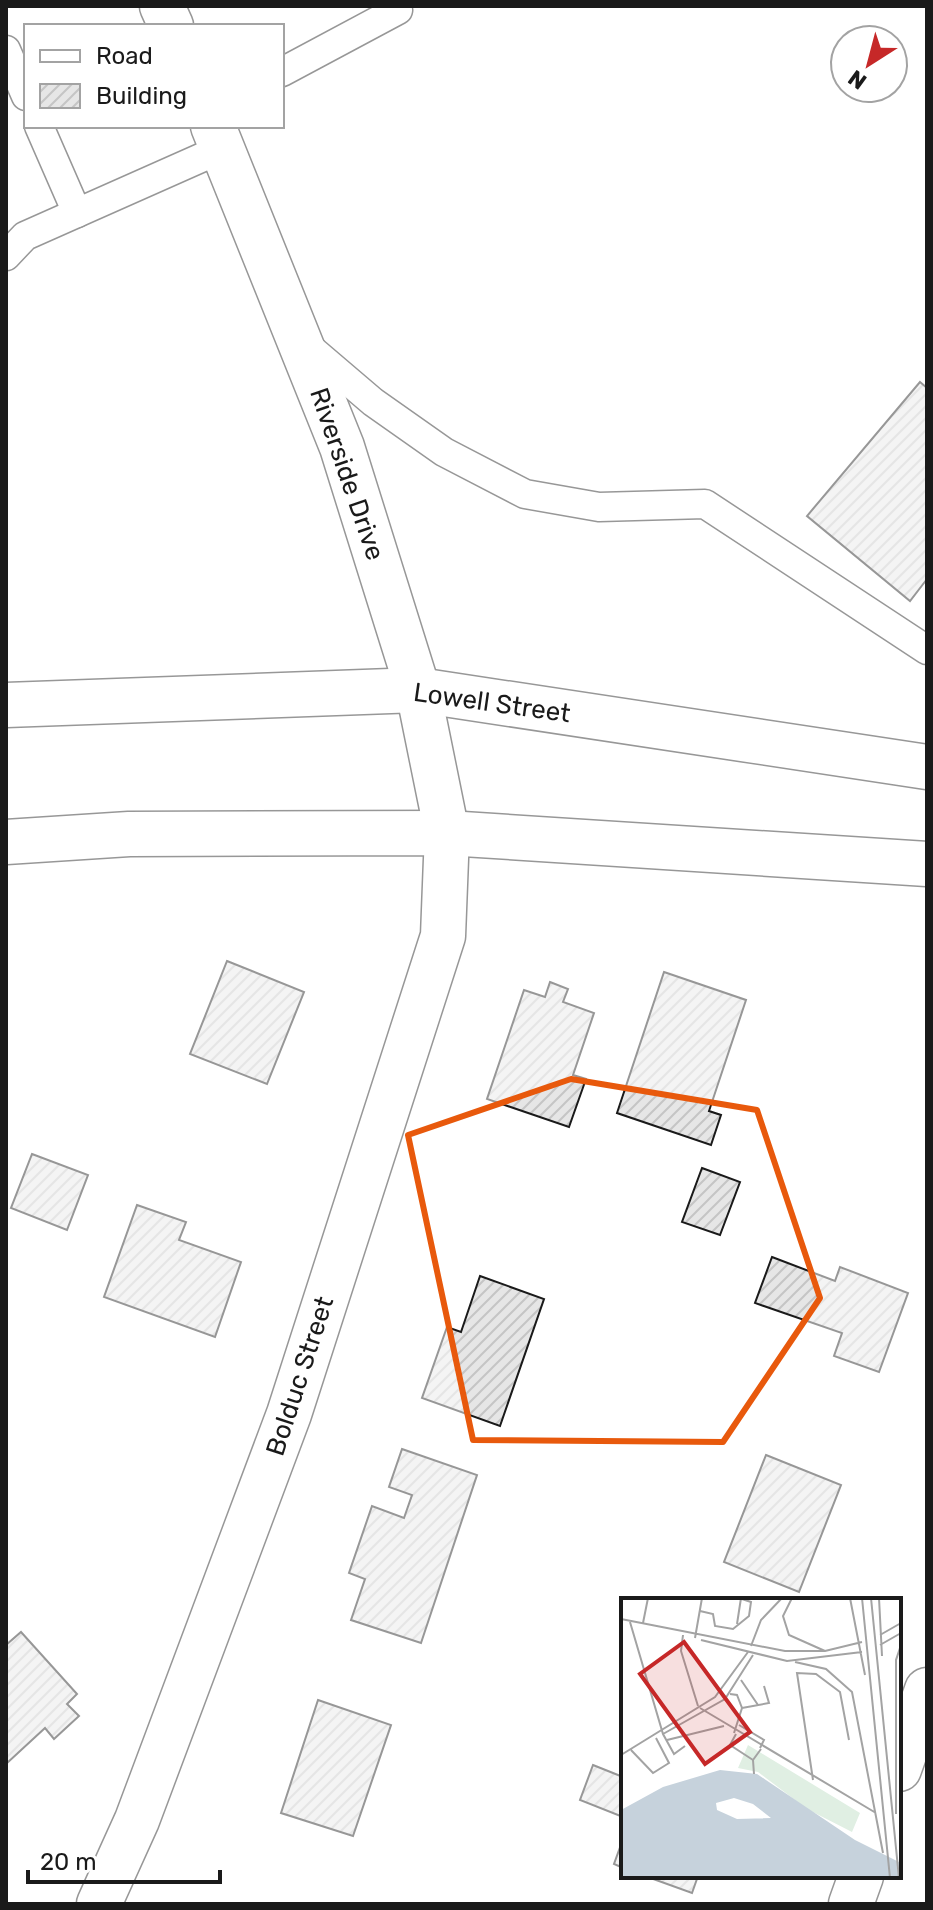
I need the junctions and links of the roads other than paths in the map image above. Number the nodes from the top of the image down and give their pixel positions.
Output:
1 (397, 8) edge
2 (6, 50) edge
3 (284, 71) edge
4 (24, 91) edge
5 (40, 128) edge
6 (217, 137) edge
7 (77, 213) junction
8 (6, 256) edge
9 (298, 338) junction
10 (927, 650) edge
11 (418, 690) junction
12 (6, 705) edge
13 (927, 767) edge
14 (447, 833) junction
15 (6, 842) edge
16 (927, 864) edge
17 (927, 1690) edge
18 (901, 1763) edge
19 (860, 1878) edge
20 (99, 1904) edge
21 (851, 1904) edge

1 - 3 lane
2 - 4 lane
5 - 7 lane
6 - 7 lane
6 - 9 main road, Riverside Drive
7 - 8 lane
9 - 10 lane
9 - 11 main road, Riverside Drive
11 - 12 main road, Lowell Street
11 - 13 main road, Lowell Street
11 - 14 main road, Riverside Drive
14 - 15 main road
14 - 16 main road
14 - 20 main road, Bolduc Street
17 - 18 main road
19 - 21 main road

